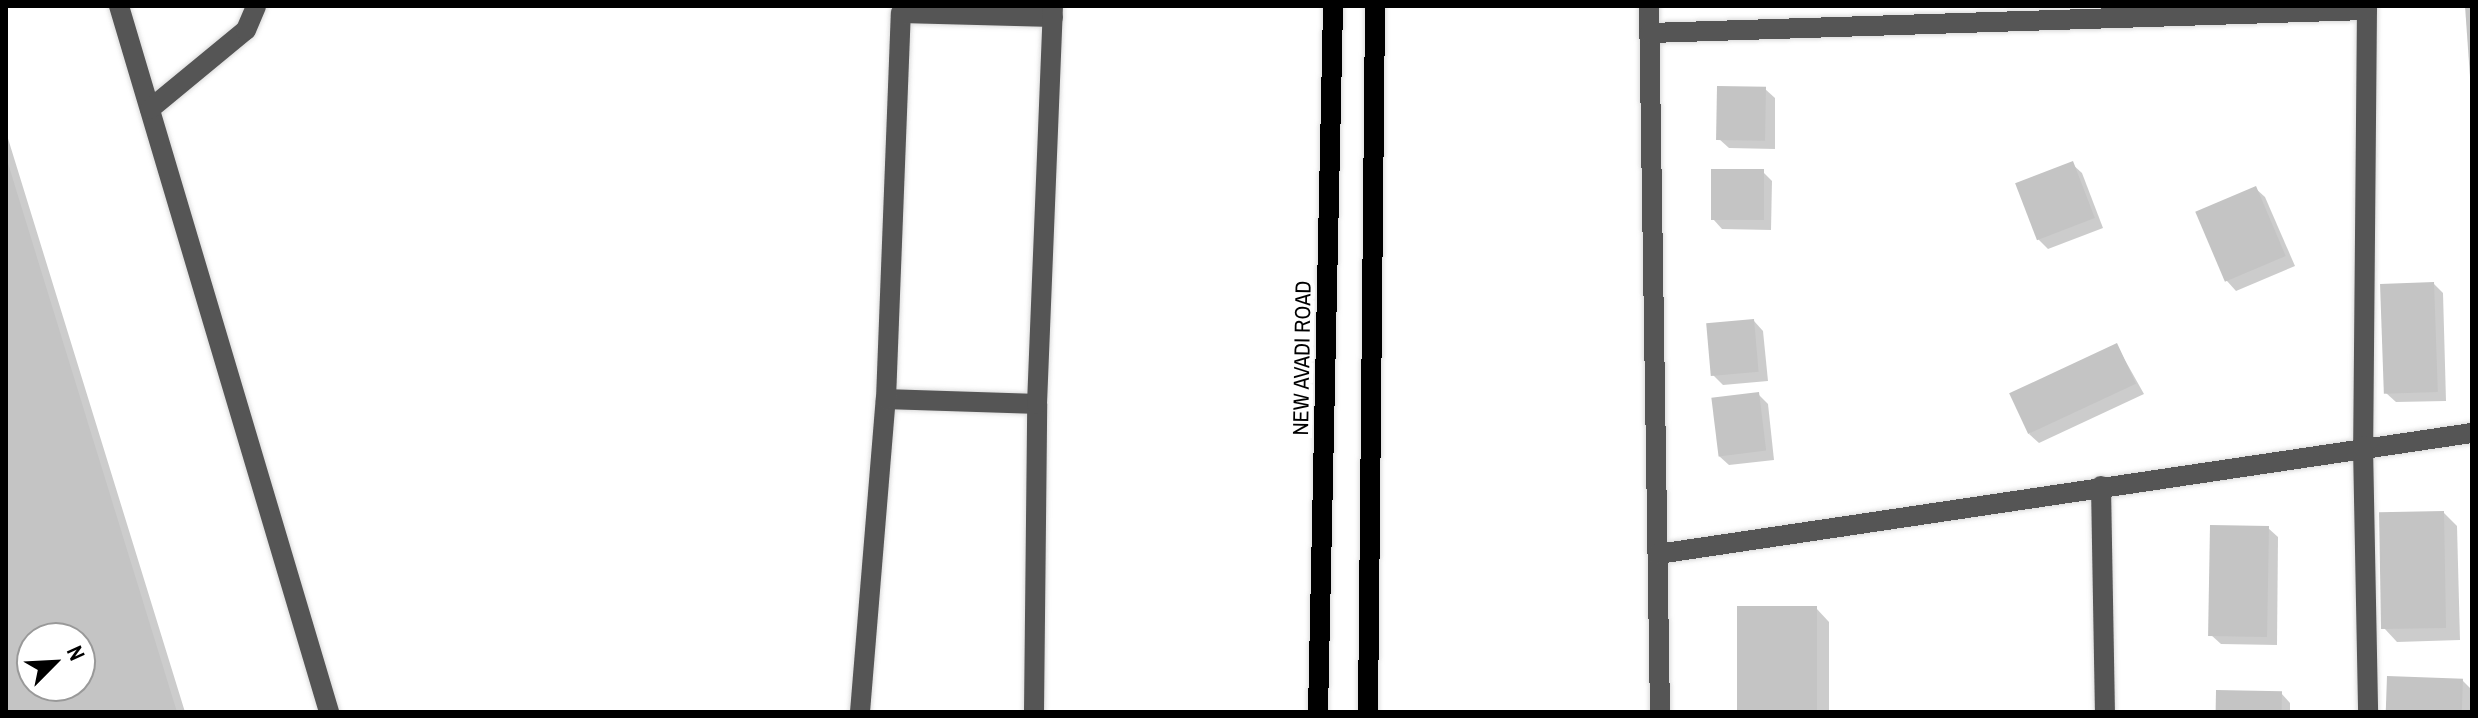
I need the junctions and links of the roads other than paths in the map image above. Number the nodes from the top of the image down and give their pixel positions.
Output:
1 (119, 6) edge
2 (256, 6) edge
3 (1333, 6) edge
4 (1375, 6) edge
5 (1649, 6) edge
6 (2367, 8) edge
7 (902, 9) edge
8 (1053, 11) edge
9 (1650, 33) junction
10 (150, 109) junction
11 (886, 399) junction
12 (1037, 404) junction
13 (2472, 433) edge
14 (2363, 446) junction
15 (2101, 486) junction
16 (1658, 554) junction
17 (329, 712) edge
18 (860, 712) edge
19 (1034, 712) edge
20 (1318, 712) edge
21 (1368, 712) edge
22 (1660, 712) edge
23 (2105, 712) edge
24 (2368, 712) edge

1 - 10 street
2 - 10 street
3 - 20 main road, NEW AVADI ROAD
4 - 21 main road
5 - 9 street
6 - 9 street
6 - 14 street
7 - 8 street
7 - 11 street
8 - 12 street
9 - 16 street
10 - 17 street
11 - 12 street
11 - 18 street
12 - 19 street
13 - 14 street
14 - 15 street
14 - 24 street
15 - 16 street
15 - 23 street
16 - 22 street

